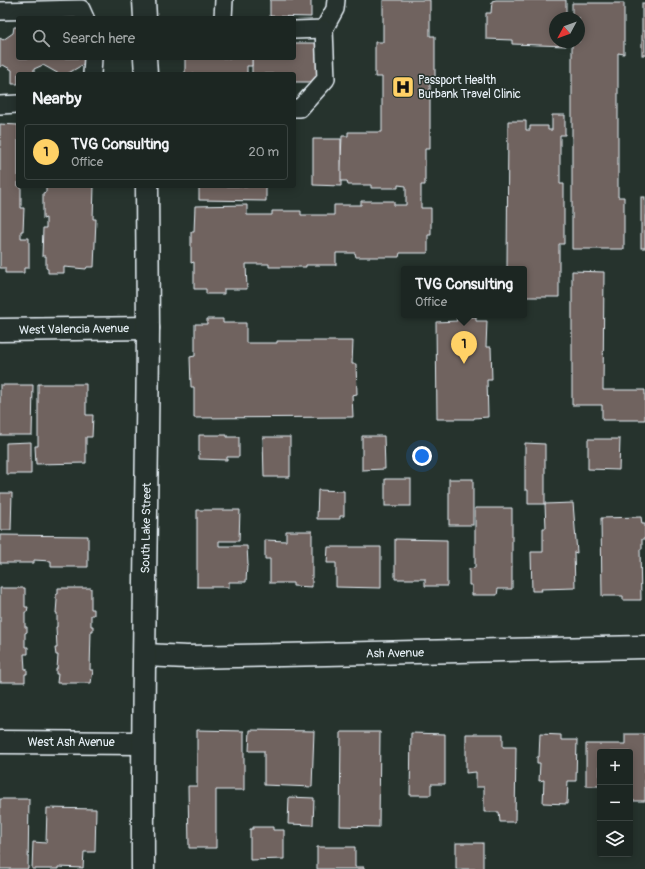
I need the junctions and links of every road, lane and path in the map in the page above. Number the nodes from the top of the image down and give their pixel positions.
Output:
1 (144, 0) edge
2 (224, 0) edge
3 (336, 0) edge
4 (62, 5) edge
5 (1, 7) edge
6 (83, 16) edge
7 (145, 16) edge
8 (223, 16) edge
9 (324, 29) junction
10 (296, 30) edge
11 (93, 60) edge
12 (145, 60) edge
13 (92, 72) edge
14 (146, 72) edge
15 (16, 104) edge
16 (0, 105) edge
17 (296, 108) edge
18 (147, 188) edge
19 (148, 328) junction
20 (0, 330) edge
21 (645, 647) edge
22 (145, 655) junction
23 (0, 742) edge
24 (142, 743) junction
25 (143, 869) edge

1 - 7 street
2 - 8 lane
3 - 9 lane
4 - 5 lane
4 - 6 lane
9 - 10 lane
9 - 17 lane
11 - 13 lane
12 - 14 street
15 - 16 lane
18 - 19 street, South Lake Street
19 - 20 street, West Valencia Avenue
19 - 22 street, South Lake Street
21 - 22 street, Ash Avenue
22 - 24 street, South Lake Street
23 - 24 street, West Ash Avenue
24 - 25 street, South Lake Street

